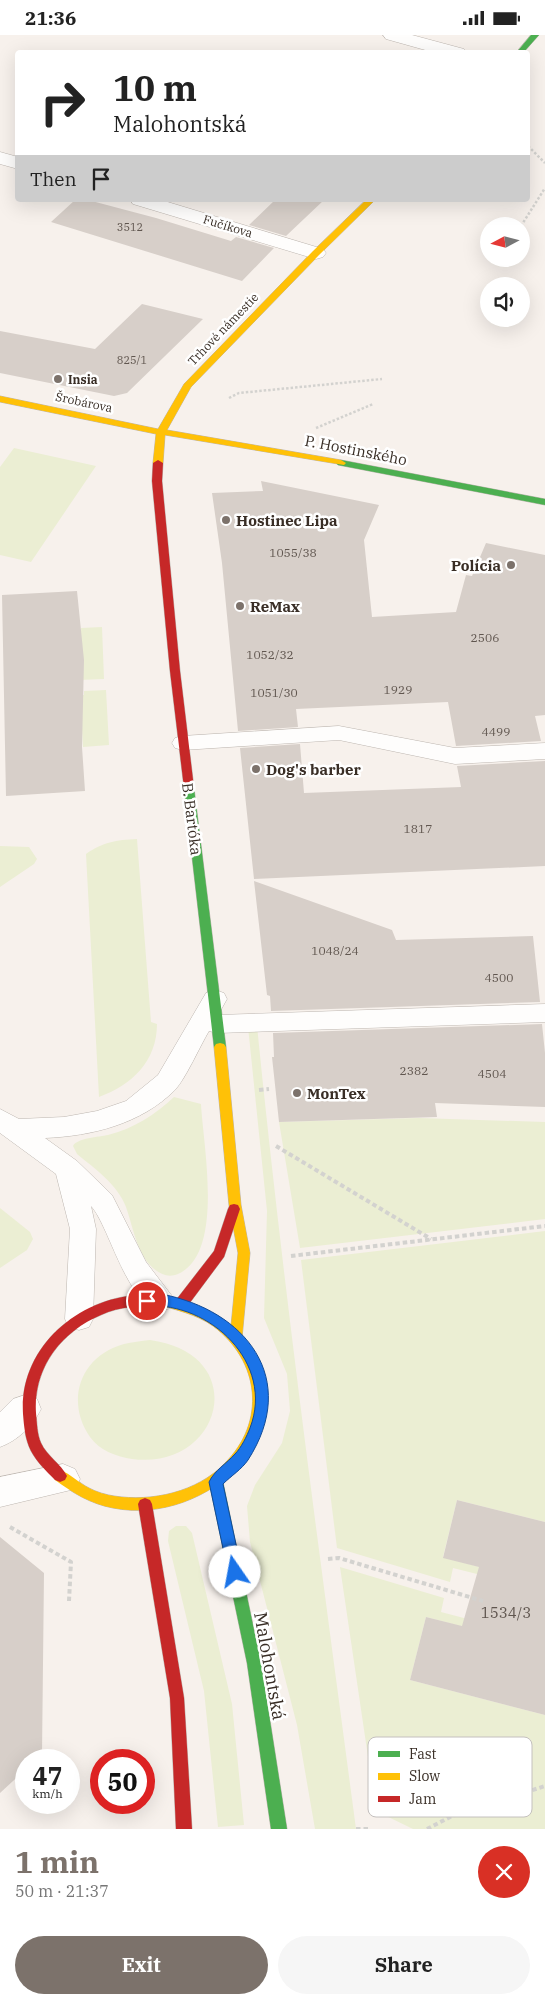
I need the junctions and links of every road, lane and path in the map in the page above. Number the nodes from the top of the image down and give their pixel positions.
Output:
1 (392, 35) edge
2 (535, 35) edge
3 (447, 50) edge
4 (522, 50) edge
5 (530, 148) edge
6 (0, 158) edge
7 (15, 162) edge
8 (545, 163) edge
9 (545, 188) edge
10 (147, 202) edge
11 (369, 202) edge
12 (527, 217) edge
13 (316, 253) junction
14 (382, 379) dead end
15 (229, 398) dead end
16 (0, 399) edge
17 (373, 404) dead end
18 (309, 429) dead end
19 (162, 432) junction
20 (545, 502) edge
21 (183, 743) junction
22 (545, 751) edge
23 (215, 999) junction
24 (545, 1013) edge
25 (218, 1024) junction
26 (8, 1124) edge
27 (276, 1146) dead end
28 (68, 1169) junction
29 (235, 1205) junction
30 (545, 1226) edge
31 (432, 1239) junction
32 (290, 1256) dead end
33 (171, 1302) junction
34 (79, 1319) junction
35 (237, 1337) junction
36 (26, 1409) junction
37 (0, 1433) edge
38 (62, 1479) junction
39 (216, 1482) junction
40 (0, 1492) edge
41 (146, 1504) junction
42 (5, 1525) dead end
43 (328, 1559) dead end
44 (69, 1601) dead end
45 (483, 1601) dead end
46 (545, 1786) edge
47 (532, 1790) edge
48 (450, 1817) edge
49 (184, 1829) edge
50 (279, 1829) edge
51 (356, 1829) edge
52 (369, 1829) edge
53 (427, 1829) edge

1 - 3 street
2 - 4 main road
5 - 8 path
6 - 7 street
9 - 12 path
10 - 13 street, Fučíkova
11 - 13 main road, Trhové námestie
13 - 19 main road, Trhové námestie
14 - 15 path
16 - 19 main road, Šrobárova
17 - 18 path
19 - 20 main road, P. Hostinského
19 - 21 main road, B. Bartóka
21 - 22 lane
21 - 23 main road, B. Bartóka
23 - 25 main road, B. Bartóka
23 - 26 lane
24 - 25 lane
25 - 29 main road, B. Bartóka
26 - 28 lane
27 - 31 path
28 - 33 lane
28 - 34 lane
29 - 33 main road, B. Bartóka
29 - 35 main road, B. Bartóka
30 - 31 path
31 - 32 path
33 - 34 main road
33 - 35 main road
34 - 36 main road
35 - 39 main road
36 - 37 street
36 - 38 main road
38 - 40 street
38 - 41 main road
39 - 41 main road
39 - 50 main road, Malohontská
41 - 49 main road
42 - 44 path
43 - 45 path
46 - 47 path
48 - 53 path
51 - 52 path

